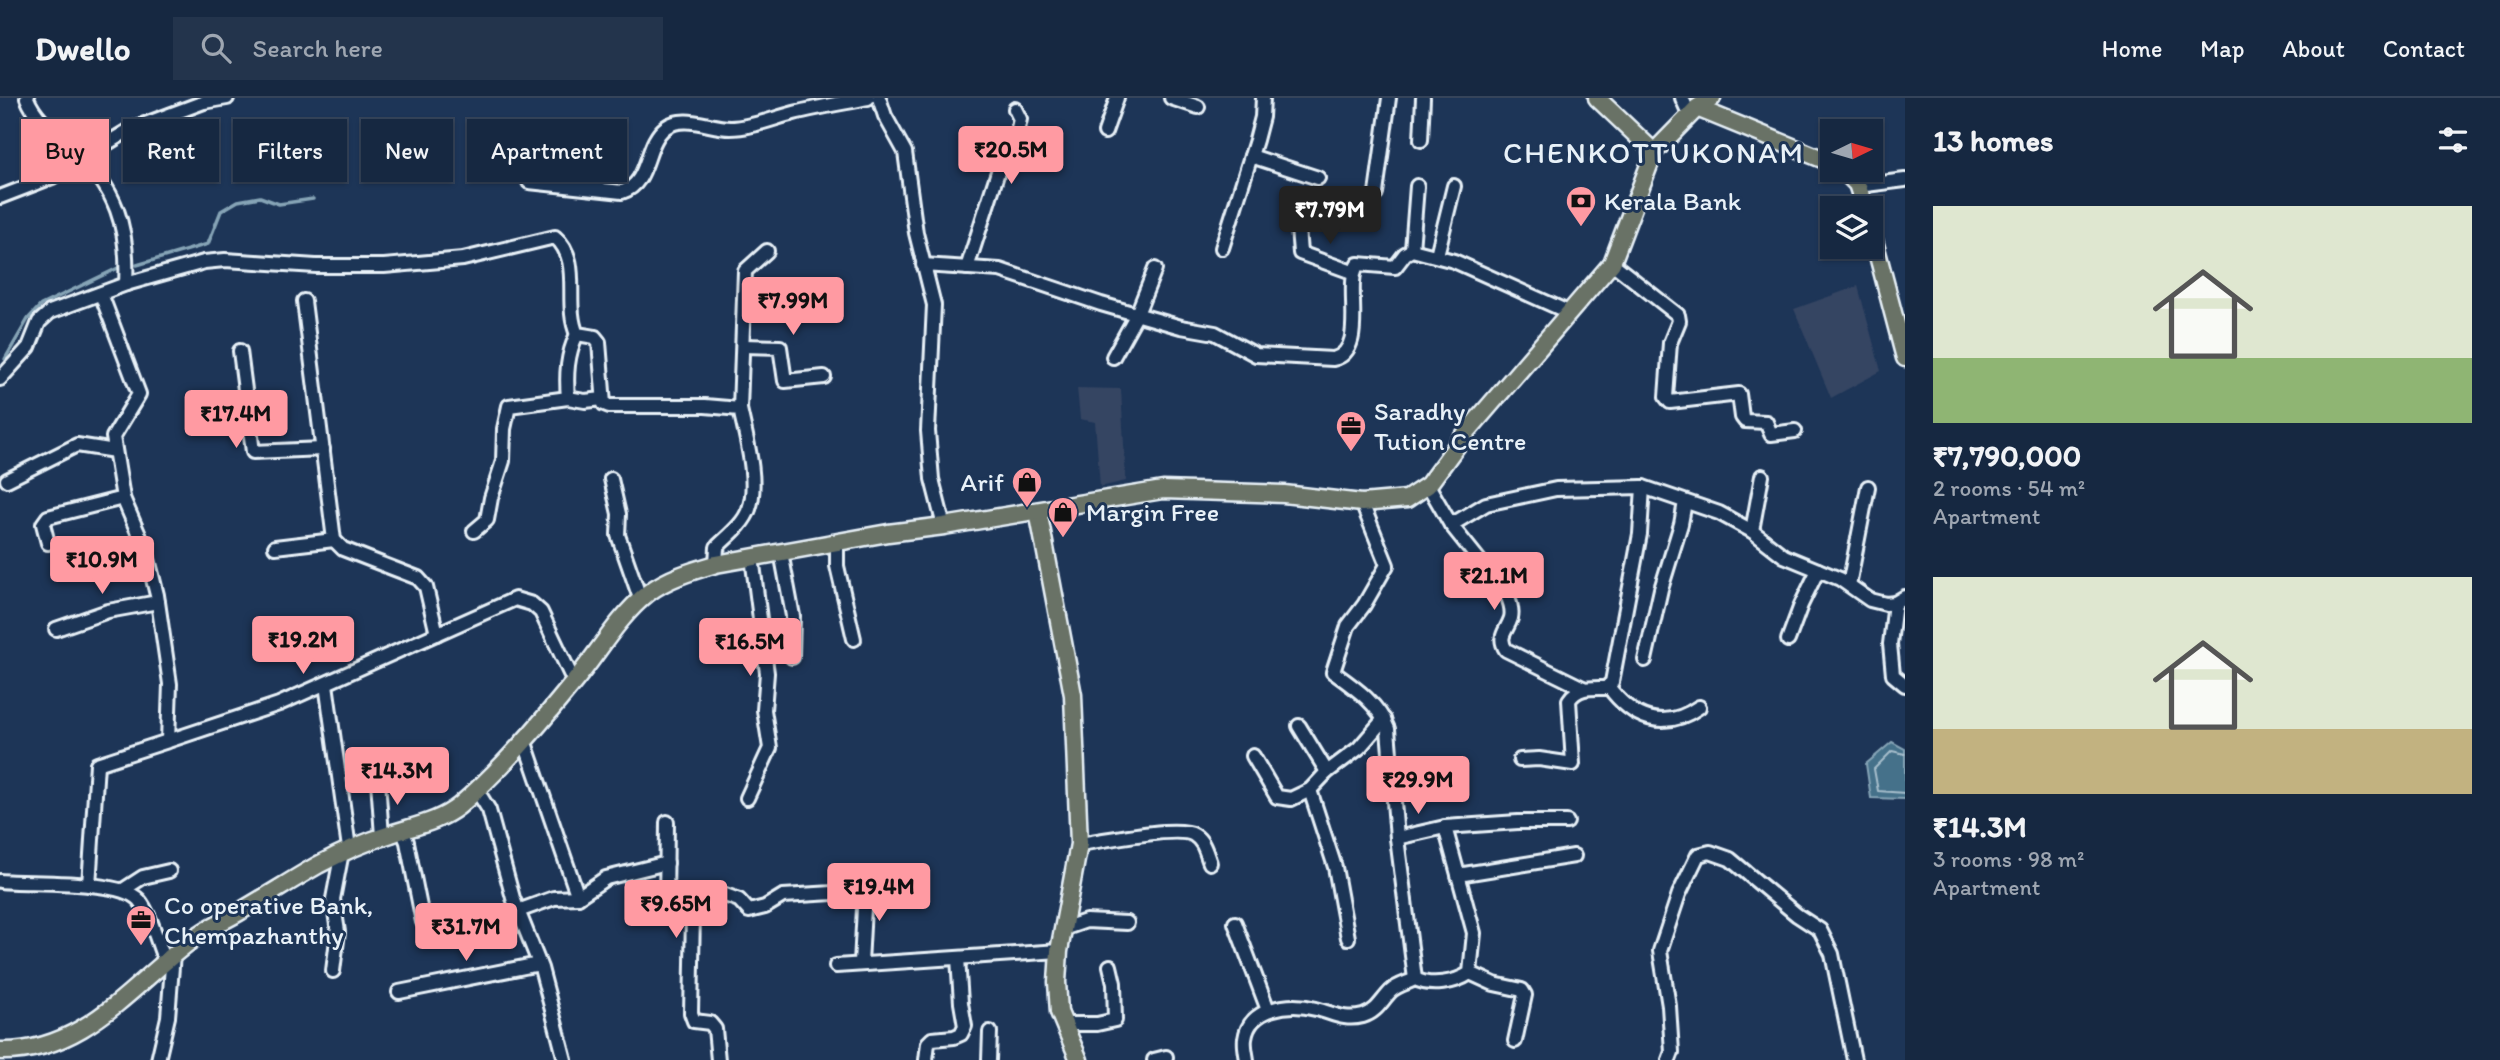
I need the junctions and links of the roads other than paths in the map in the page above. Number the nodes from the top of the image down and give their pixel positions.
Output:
1 (27, 98) edge
2 (228, 98) edge
3 (868, 98) edge
4 (879, 98) edge
5 (1117, 98) edge
6 (1171, 98) edge
7 (1263, 98) edge
8 (1389, 98) edge
9 (1423, 98) edge
10 (1597, 98) edge
11 (1682, 98) edge
12 (1712, 98) edge
13 (203, 100) edge
14 (1198, 107) dead end
15 (1015, 109) dead end
16 (1694, 112) junction
17 (40, 119) edge
18 (1105, 132) dead end
19 (1421, 140) dead end
20 (109, 143) edge
21 (1654, 152) junction
22 (1251, 156) junction
23 (1820, 159) edge
24 (1318, 178) dead end
25 (1905, 180) edge
26 (39, 182) edge
27 (104, 182) edge
28 (528, 182) dead end
29 (1854, 182) edge
30 (1418, 186) dead end
31 (1454, 186) dead end
32 (1858, 186) junction
33 (1376, 193) dead end
34 (1861, 196) edge
35 (0, 197) edge
36 (1298, 228) dead end
37 (1222, 248) dead end
38 (1412, 250) junction
39 (767, 251) dead end
40 (1437, 255) junction
41 (1879, 259) edge
42 (1612, 262) junction
43 (923, 265) junction
44 (967, 268) junction
45 (1155, 269) dead end
46 (1352, 272) junction
47 (127, 284) junction
48 (101, 294) junction
49 (304, 300) dead end
50 (1569, 313) junction
51 (1137, 314) junction
52 (577, 334) junction
53 (743, 345) junction
54 (240, 351) dead end
55 (1113, 356) dead end
56 (1905, 358) edge
57 (824, 377) dead end
58 (0, 379) edge
59 (568, 398) junction
60 (603, 399) junction
61 (740, 410) junction
62 (1795, 431) dead end
63 (323, 449) junction
64 (115, 451) junction
65 (1762, 476) dead end
66 (611, 479) dead end
67 (7, 480) dead end
68 (1428, 485) junction
69 (1643, 487) junction
70 (1868, 487) dead end
71 (123, 498) junction
72 (1685, 502) junction
73 (1362, 503) junction
74 (1038, 511) junction
75 (1451, 525) junction
76 (944, 526) junction
77 (474, 531) dead end
78 (1752, 531) junction
79 (334, 540) junction
80 (837, 542) junction
81 (48, 543) dead end
82 (275, 547) dead end
83 (781, 552) junction
84 (752, 557) junction
85 (716, 564) junction
86 (1818, 570) junction
87 (1849, 585) junction
88 (1900, 600) edge
89 (158, 601) junction
90 (641, 601) junction
91 (56, 629) dead end
92 (437, 634) junction
93 (854, 639) dead end
94 (1788, 640) dead end
95 (792, 657) dead end
96 (1645, 660) dead end
97 (574, 682) junction
98 (326, 684) junction
99 (1905, 685) edge
100 (1608, 686) junction
101 (1583, 688) junction
102 (1699, 706) dead end
103 (1384, 719) junction
104 (1299, 726) dead end
105 (524, 740) junction
106 (168, 741) junction
107 (1253, 756) dead end
108 (1520, 760) dead end
109 (1327, 772) junction
110 (378, 781) dead end
111 (475, 789) junction
112 (1310, 790) junction
113 (747, 798) dead end
114 (667, 822) dead end
115 (1567, 822) dead end
116 (1445, 827) junction
117 (402, 830) junction
118 (383, 836) junction
119 (1397, 838) junction
120 (1079, 844) junction
121 (345, 850) junction
122 (1574, 856) dead end
123 (667, 863) junction
124 (1210, 863) dead end
125 (169, 870) dead end
126 (1458, 875) junction
127 (885, 879) dead end
128 (0, 881) edge
129 (89, 885) junction
130 (123, 890) junction
131 (578, 897) junction
132 (868, 900) junction
133 (518, 911) junction
134 (693, 915) junction
135 (424, 922) dead end
136 (1127, 923) dead end
137 (1235, 923) dead end
138 (1063, 929) junction
139 (1348, 938) dead end
140 (1059, 951) junction
141 (169, 957) junction
142 (958, 958) junction
143 (861, 963) junction
144 (539, 964) junction
145 (836, 966) dead end
146 (1111, 966) dead end
147 (333, 971) dead end
148 (1470, 973) junction
149 (1415, 979) junction
150 (399, 992) dead end
151 (1268, 1010) junction
152 (1065, 1024) junction
153 (990, 1032) dead end
154 (1515, 1041) dead end
155 (0, 1051) edge
156 (158, 1060) edge
157 (565, 1060) edge
158 (718, 1060) edge
159 (926, 1060) edge
160 (989, 1060) edge
161 (1079, 1060) edge
162 (1248, 1060) edge
163 (1669, 1060) edge
164 (1854, 1060) edge

1 - 17 street
2 - 13 street
3 - 28 street
4 - 43 street
5 - 18 street
6 - 14 street
7 - 22 street
8 - 33 street
9 - 19 street
10 - 21 main road
11 - 16 street
12 - 16 main road
13 - 20 street
15 - 44 street
16 - 21 main road
16 - 23 main road
21 - 42 main road
22 - 24 street
22 - 37 street
25 - 32 street
26 - 35 street
27 - 47 street
29 - 32 main road
30 - 38 street
31 - 40 street
32 - 34 main road
36 - 46 street
38 - 40 street
38 - 46 street
39 - 53 street
40 - 50 street
41 - 56 main road
42 - 50 main road
42 - 62 street
43 - 44 street
43 - 76 street
44 - 51 street
45 - 51 street
46 - 51 street
47 - 48 street
47 - 52 street
48 - 58 street
48 - 64 street
49 - 63 street
50 - 68 main road
51 - 55 street
52 - 59 street
52 - 60 street
53 - 57 street
53 - 61 street
54 - 63 street
59 - 60 street
59 - 77 street
60 - 61 street
61 - 85 street
63 - 79 street
64 - 67 street
64 - 71 street
65 - 78 street
66 - 90 street
68 - 73 main road
68 - 75 street
69 - 72 street
69 - 75 street
69 - 100 street
70 - 87 street
71 - 81 street
71 - 89 street
72 - 78 street
72 - 96 street
73 - 74 main road
73 - 103 street
74 - 76 main road
74 - 120 main road
75 - 101 street
76 - 80 main road
78 - 86 street
79 - 82 street
79 - 92 street
80 - 83 main road
80 - 93 street
83 - 84 main road
83 - 95 street
84 - 85 main road
84 - 113 street
85 - 90 main road
86 - 87 street
86 - 94 street
87 - 88 street
88 - 99 street
89 - 91 street
89 - 106 street
90 - 97 main road
92 - 97 street
92 - 98 street
97 - 105 main road
98 - 106 street
98 - 121 street
100 - 101 street
100 - 102 street
101 - 108 street
103 - 109 street
103 - 119 street
104 - 109 street
105 - 111 main road
105 - 131 street
106 - 129 street
107 - 112 street
109 - 112 street
110 - 118 street
111 - 117 main road
111 - 133 street
112 - 139 street
114 - 123 street
115 - 116 street
116 - 119 street
116 - 126 street
117 - 118 main road
117 - 135 street
118 - 121 main road
119 - 149 street
120 - 124 street
120 - 138 main road
121 - 141 main road
121 - 147 street
122 - 126 street
123 - 131 street
123 - 134 street
125 - 130 street
126 - 148 street
127 - 132 street
128 - 129 street
129 - 130 street
130 - 141 street
131 - 133 street
132 - 134 street
132 - 143 street
133 - 144 street
134 - 158 street
136 - 138 street
137 - 151 street
138 - 140 main road
140 - 142 street
140 - 152 main road
141 - 155 main road
141 - 156 street
142 - 143 street
142 - 159 street
143 - 145 street
144 - 150 street
144 - 157 street
146 - 152 street
148 - 149 street
148 - 154 street
149 - 151 street
151 - 162 street
152 - 161 main road
153 - 160 street
163 - 164 street

